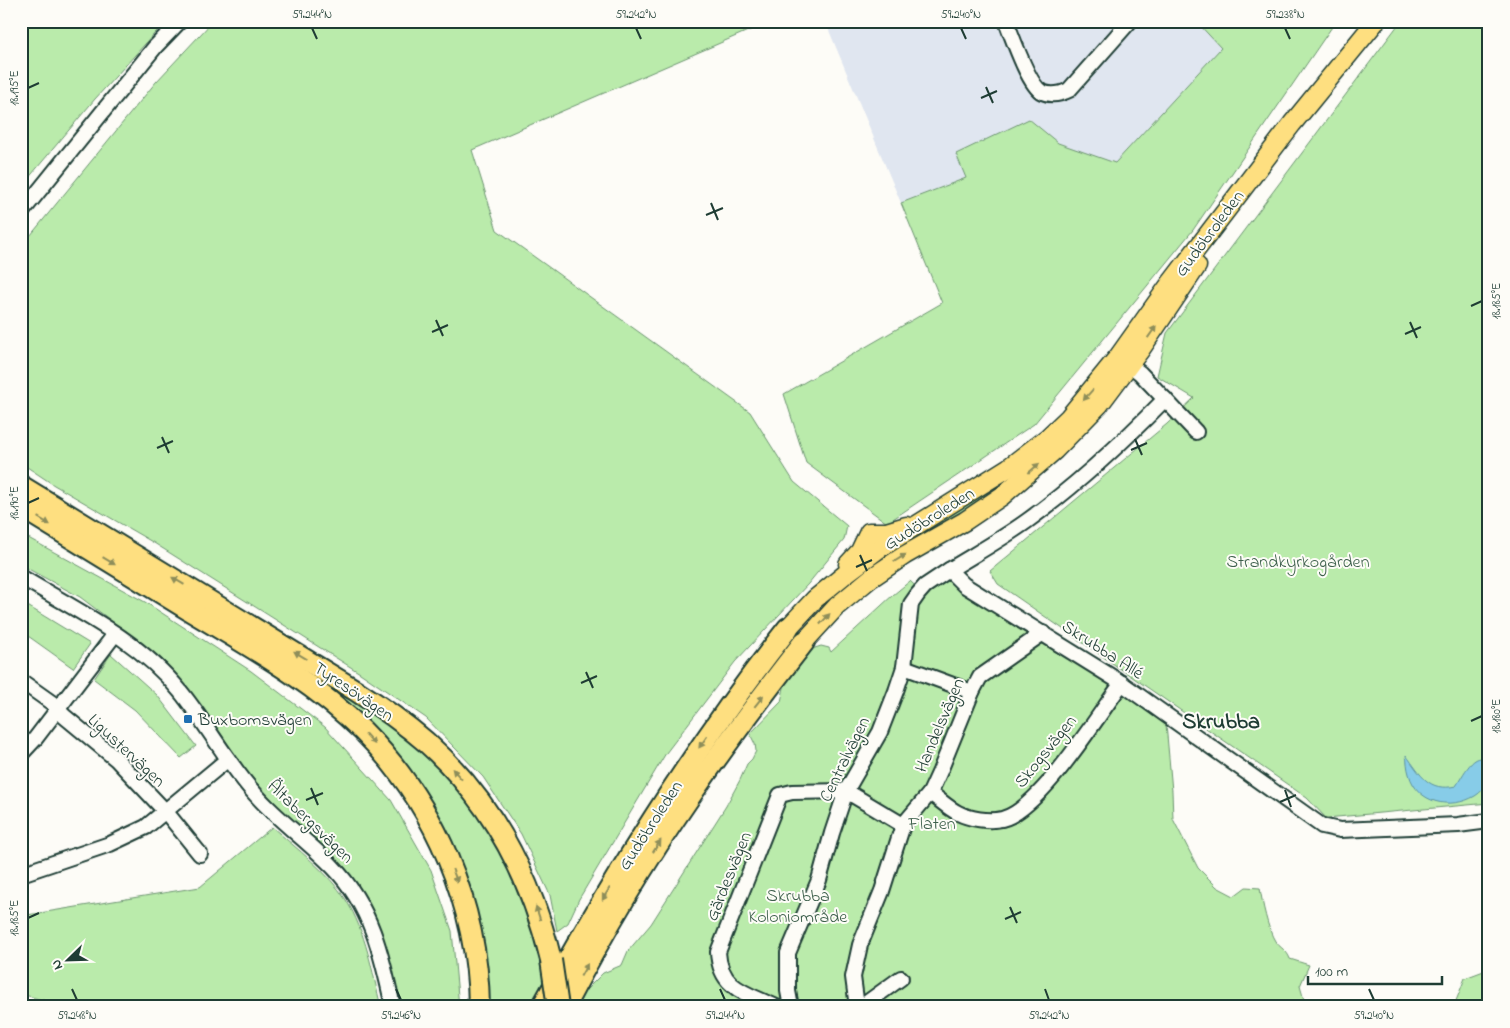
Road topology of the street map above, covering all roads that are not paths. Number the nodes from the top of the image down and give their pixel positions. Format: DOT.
graph roads {
  1 [pos="180,21"];
  2 [pos="1006,21"];
  3 [pos="1130,21"];
  4 [pos="1376,21"];
  5 [pos="21,213"];
  6 [pos="1124,361"];
  7 [pos="1165,399"];
  8 [pos="1196,432"];
  9 [pos="21,486"];
  10 [pos="21,508"];
  11 [pos="930,517"];
  12 [pos="869,532"];
  13 [pos="880,548"];
  14 [pos="949,570"];
  15 [pos="21,577"];
  16 [pos="846,597"];
  17 [pos="815,599"];
  18 [pos="788,628"];
  19 [pos="1043,633"];
  20 [pos="115,634"];
  21 [pos="804,642"];
  22 [pos="904,667"];
  23 [pos="21,681"];
  24 [pos="1122,683"];
  25 [pos="972,692"];
  26 [pos="58,710"];
  27 [pos="21,754"];
  28 [pos="228,759"];
  29 [pos="846,792"];
  30 [pos="930,793"];
  31 [pos="166,812"];
  32 [pos="1489,821"];
  33 [pos="903,825"];
  34 [pos="200,854"];
  35 [pos="21,874"];
  36 [pos="901,978"];
  37 [pos="393,1007"];
  38 [pos="479,1007"];
  39 [pos="542,1007"];
  40 [pos="558,1007"];
  41 [pos="564,1007"];
  42 [pos="776,1007"];
  43 [pos="791,1007"];
  44 [pos="857,1007"];
  45 [pos="862,1007"];
  1 -- 5 [label="street"];
  2 -- 3 [label="street"];
  4 -- 6 [label="main road, Gudöbroleden"];
  6 -- 7 [label="street"];
  6 -- 11 [label="main road, Gudöbroleden, one-way"];
  16 -- 6 [label="main road, Gudöbroleden, one-way"];
  7 -- 8 [label="street"];
  7 -- 14 [label="street"];
  40 -- 9 [label="highway, Tyresövägen, one-way, bridge"];
  10 -- 38 [label="highway, Tyresövägen, one-way"];
  11 -- 12 [label="main road"];
  11 -- 13 [label="main road, Gudöbroleden"];
  12 -- 13 [label="main road"];
  12 -- 17 [label="main road"];
  13 -- 16 [label="main road"];
  13 -- 17 [label="main road, Gudöbroleden"];
  14 -- 19 [label="street, Skrubba Allé"];
  14 -- 22 [label="street, Centralvägen"];
  15 -- 20 [label="street, Ältabergsvägen"];
  21 -- 16 [label="main road, Gudöbroleden, one-way"];
  17 -- 18 [label="main road, Gudöbroleden"];
  18 -- 39 [label="highway, Gudöbroleden, one-way"];
  19 -- 24 [label="street, Skrubba Allé"];
  19 -- 25 [label="street, Handelsvägen"];
  20 -- 26 [label="street"];
  20 -- 28 [label="street, Ältabergsvägen"];
  41 -- 21 [label="highway, Gudöbroleden, one-way"];
  22 -- 25 [label="street"];
  22 -- 29 [label="street, Centralvägen"];
  23 -- 26 [label="street, Ligustervägen"];
  24 -- 30 [label="street, Skogsvägen"];
  24 -- 32 [label="street, Skrubba Allé"];
  25 -- 30 [label="street, Handelsvägen"];
  26 -- 27 [label="street"];
  26 -- 31 [label="street, Ligustervägen"];
  28 -- 31 [label="street"];
  28 -- 37 [label="street, Ältabergsvägen"];
  29 -- 33 [label="street"];
  29 -- 42 [label="street, Gärdesvägen"];
  29 -- 43 [label="street, Centralvägen"];
  30 -- 33 [label="street, Handelsvägen"];
  31 -- 34 [label="street, Ligustervägen"];
  31 -- 35 [label="street"];
  33 -- 44 [label="street, Handelsvägen"];
  36 -- 45 [label="street"];
}
